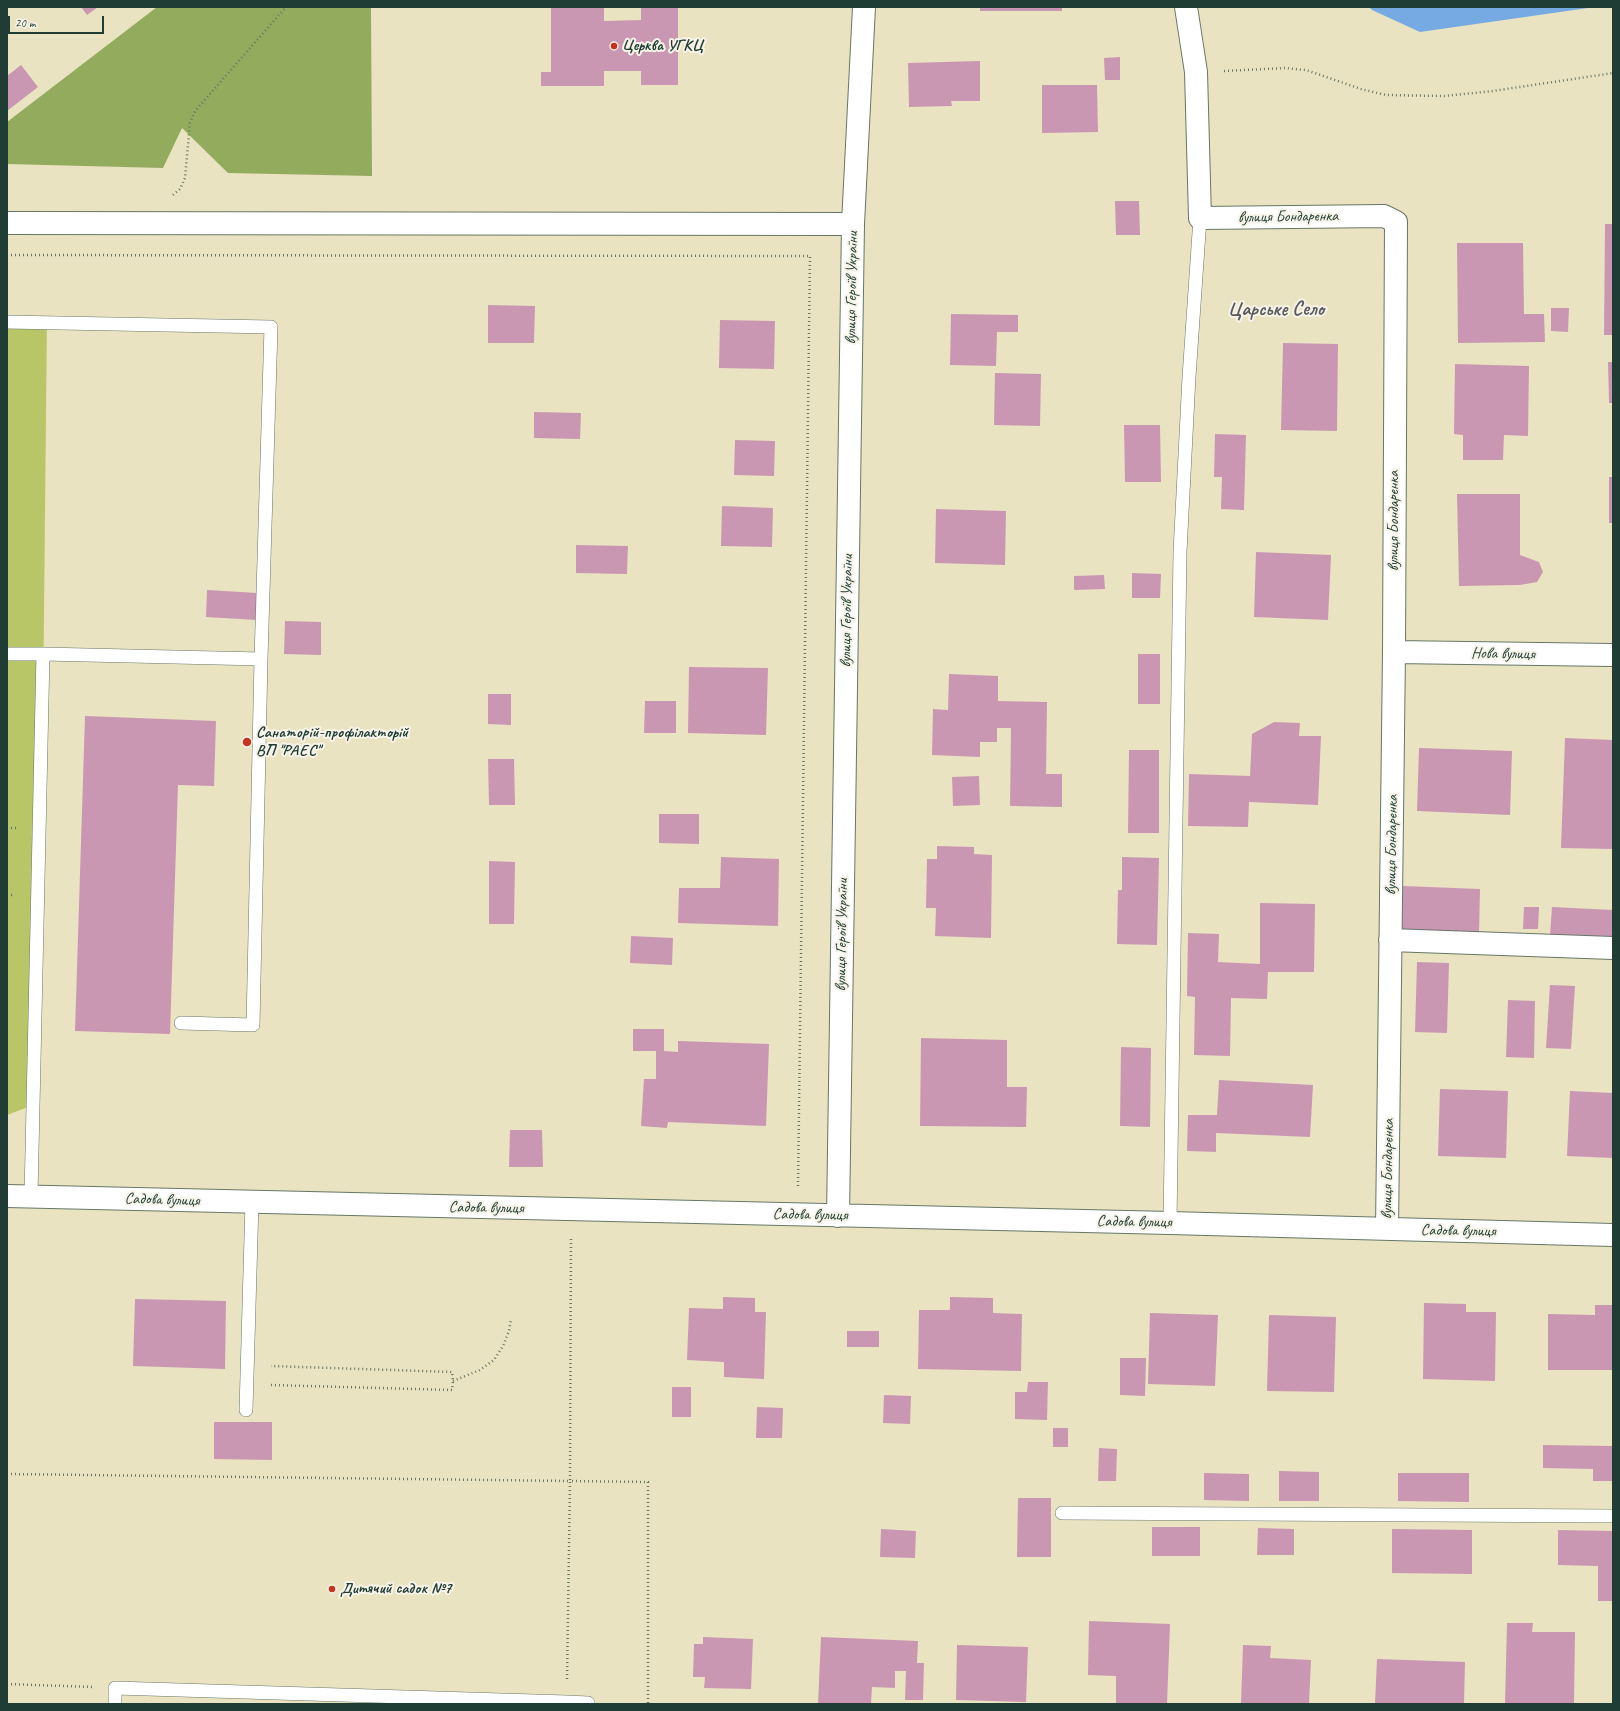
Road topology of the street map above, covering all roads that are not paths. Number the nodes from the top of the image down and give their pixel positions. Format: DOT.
graph roads {
  1 [pos="864,7"];
  2 [pos="1186,7"];
  3 [pos="1200,218"];
  4 [pos="7,223"];
  5 [pos="853,224"];
  6 [pos="7,322"];
  7 [pos="1394,652"];
  8 [pos="7,654"];
  9 [pos="43,654"];
  10 [pos="1613,655"];
  11 [pos="261,659"];
  12 [pos="1390,940"];
  13 [pos="1613,948"];
  14 [pos="181,1023"];
  15 [pos="7,1196"];
  16 [pos="31,1196"];
  17 [pos="252,1202"];
  18 [pos="838,1216"];
  19 [pos="1170,1223"];
  20 [pos="1387,1229"];
  21 [pos="1613,1235"];
  22 [pos="246,1410"];
  23 [pos="1062,1513"];
  24 [pos="1613,1516"];
  25 [pos="115,1704"];
  26 [pos="588,1704"];
  1 -- 5 [label="street, вулиця Героїв України"];
  2 -- 3 [label="street"];
  3 -- 7 [label="street, вулиця Бондаренка"];
  3 -- 19 [label="lane"];
  4 -- 5 [label="street"];
  5 -- 18 [label="street, вулиця Героїв України"];
  6 -- 11 [label="lane"];
  7 -- 10 [label="street, Нова вулиця"];
  7 -- 12 [label="street, вулиця Бондаренка"];
  8 -- 9 [label="lane"];
  9 -- 11 [label="lane"];
  9 -- 16 [label="lane"];
  11 -- 14 [label="lane"];
  12 -- 13 [label="street"];
  12 -- 20 [label="street, вулиця Бондаренка"];
  15 -- 16 [label="street, Садова вулиця"];
  16 -- 17 [label="street, Садова вулиця"];
  17 -- 18 [label="street, Садова вулиця"];
  17 -- 22 [label="lane"];
  18 -- 19 [label="street, Садова вулиця"];
  19 -- 20 [label="street, Садова вулиця"];
  20 -- 21 [label="street, Садова вулиця"];
  23 -- 24 [label="lane"];
  25 -- 26 [label="lane"];
}
